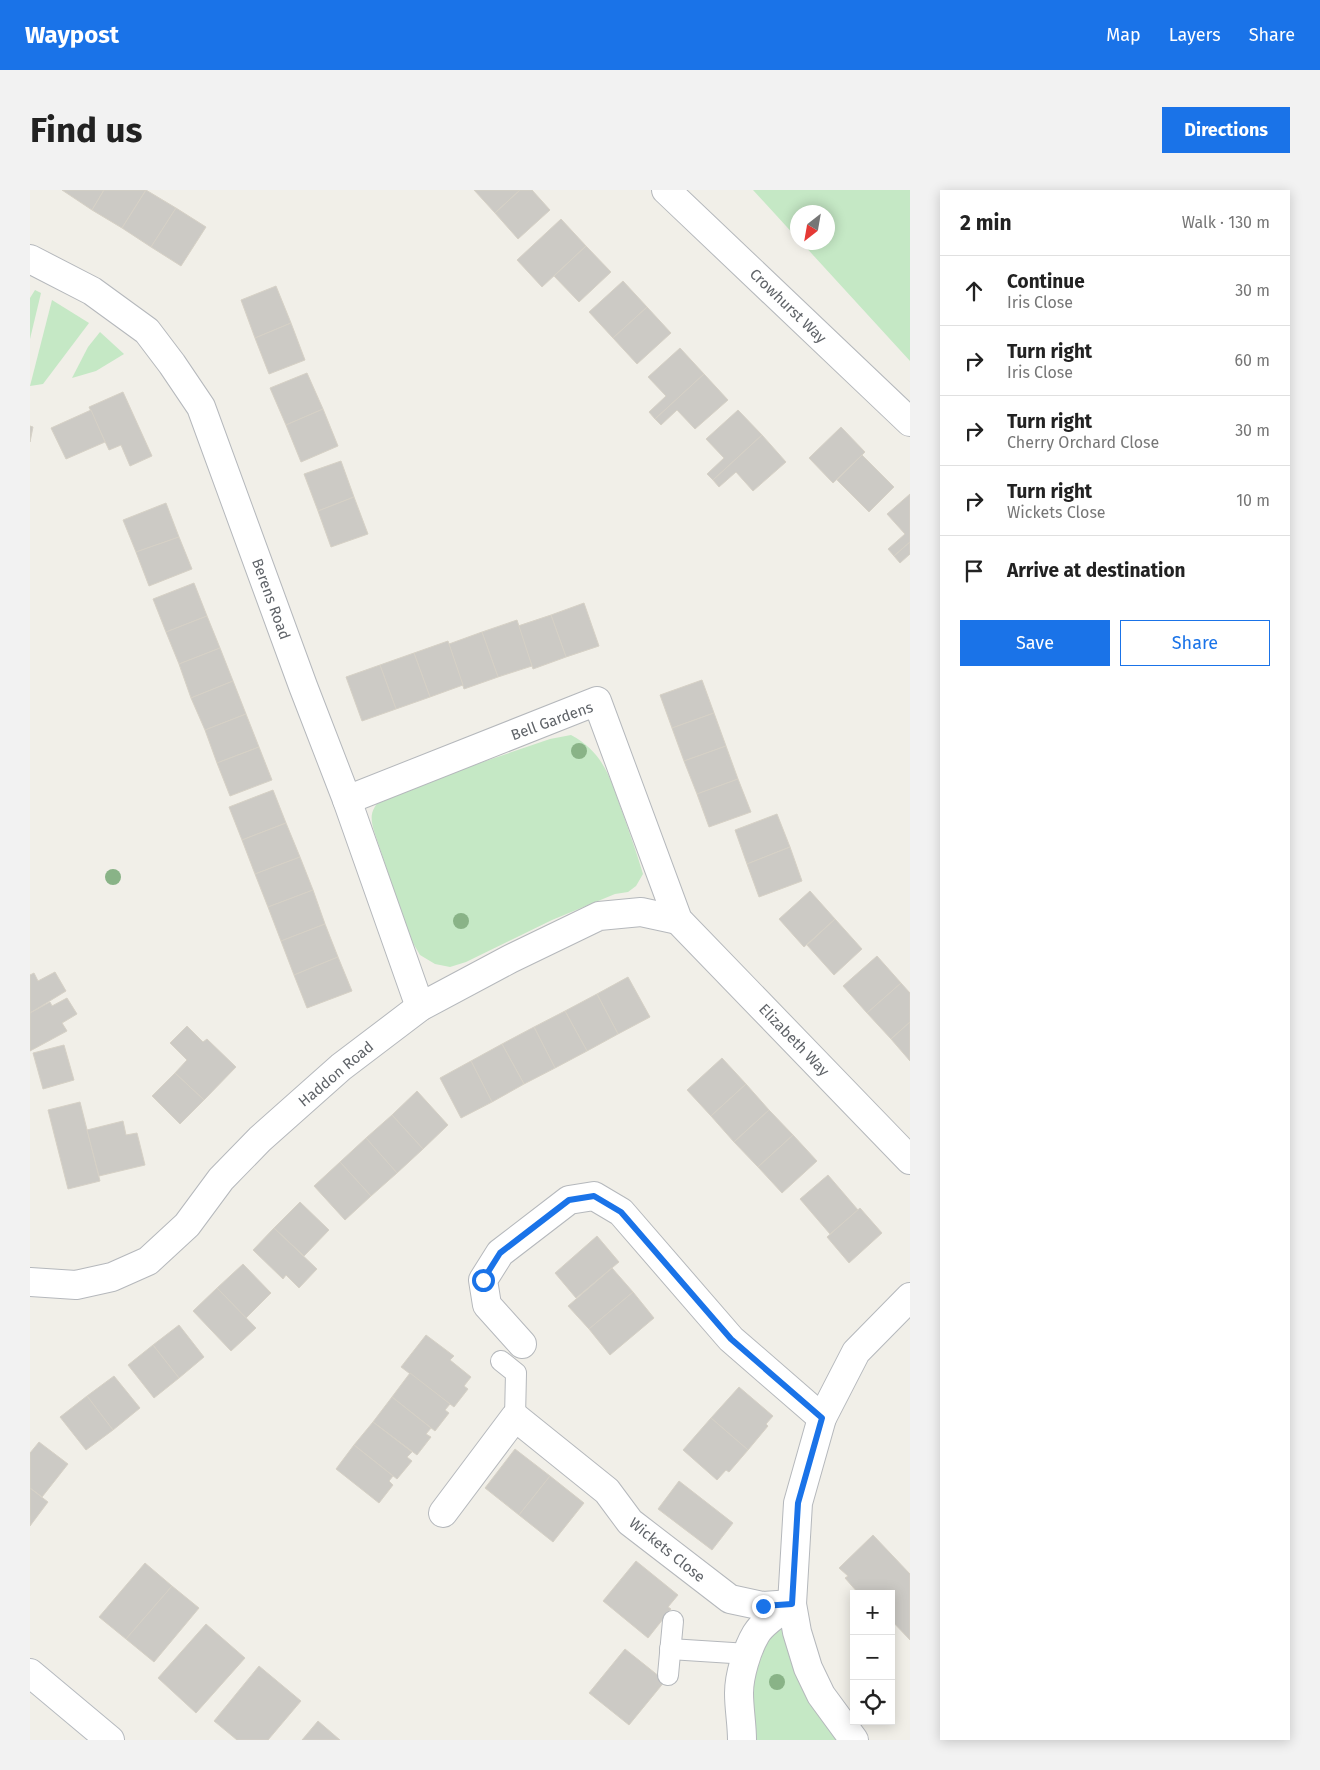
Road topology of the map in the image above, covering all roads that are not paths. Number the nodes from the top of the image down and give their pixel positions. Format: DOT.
graph roads {
  1 [pos="666,190"];
  2 [pos="30,259"];
  3 [pos="910,422"];
  4 [pos="347,800"];
  5 [pos="678,920"];
  6 [pos="420,1008"];
  7 [pos="910,1160"];
  8 [pos="30,1282"];
  9 [pos="910,1297"];
  10 [pos="511,1352"];
  11 [pos="515,1417"];
  12 [pos="822,1418"];
  13 [pos="443,1513"];
  14 [pos="792,1604"];
  15 [pos="673,1621"];
  16 [pos="670,1649"];
  17 [pos="748,1654"];
  18 [pos="30,1673"];
  19 [pos="668,1675"];
  20 [pos="110,1740"];
  21 [pos="742,1740"];
  22 [pos="854,1740"];
  1 -- 3 [label="street, Crowhurst Way"];
  2 -- 4 [label="street, Berens Road"];
  4 -- 5 [label="street, Bell Gardens"];
  4 -- 6 [label="street, Berens Road"];
  5 -- 6 [label="street, Haddon Road"];
  5 -- 7 [label="street, Elizabeth Way"];
  6 -- 8 [label="street, Haddon Road"];
  9 -- 12 [label="street"];
  10 -- 11 [label="lane"];
  10 -- 12 [label="street"];
  11 -- 13 [label="street"];
  11 -- 14 [label="street, Wickets Close"];
  12 -- 14 [label="street"];
  14 -- 17 [label="street"];
  14 -- 22 [label="street"];
  15 -- 16 [label="lane"];
  16 -- 17 [label="lane"];
  16 -- 19 [label="lane"];
  17 -- 21 [label="street"];
  18 -- 20 [label="street"];
}
